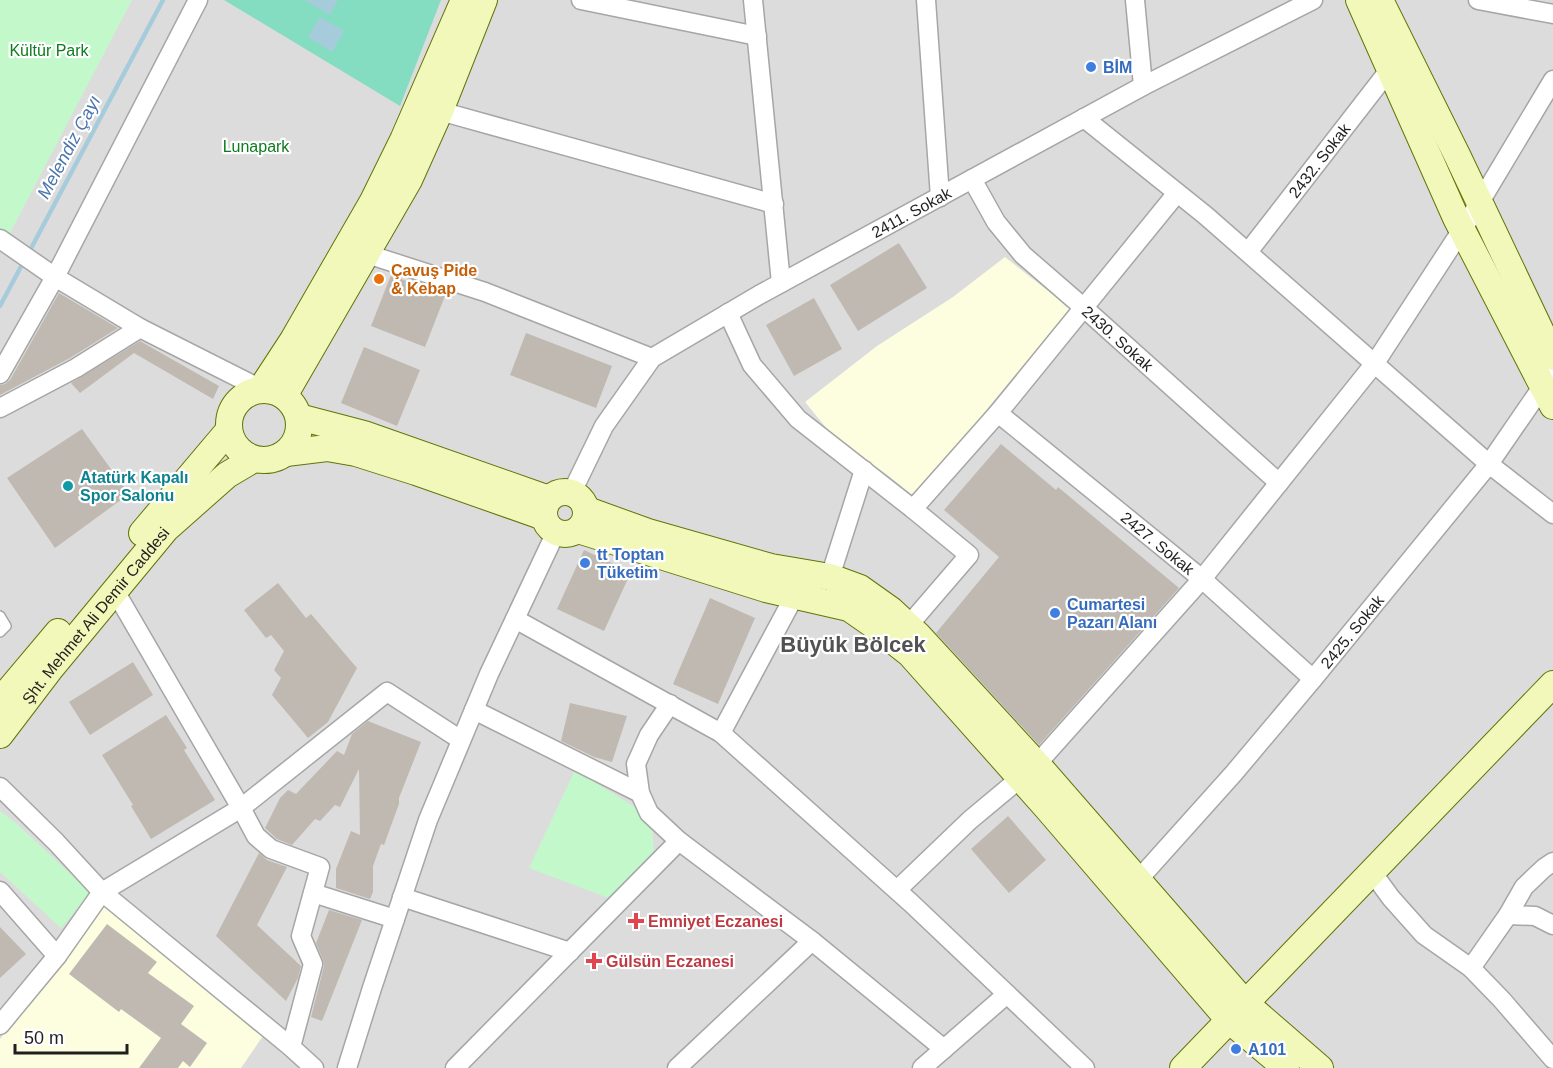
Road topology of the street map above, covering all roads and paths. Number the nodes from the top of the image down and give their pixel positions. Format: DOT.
graph roads {
  1 [pos="198,0"];
  2 [pos="464,0"];
  3 [pos="484,0"];
  4 [pos="581,0"];
  5 [pos="753,0"];
  6 [pos="926,0"];
  7 [pos="1135,0"];
  8 [pos="1313,0"];
  9 [pos="1359,0"];
  10 [pos="1380,0"];
  11 [pos="1487,1"];
  12 [pos="1553,14"];
  13 [pos="757,36"];
  14 [pos="1390,69"];
  15 [pos="1553,80"];
  16 [pos="1143,86"];
  17 [pos="440,111"];
  18 [pos="1084,118"];
  19 [pos="972,179"];
  20 [pos="1177,193"];
  21 [pos="940,197"];
  22 [pos="1480,202"];
  23 [pos="774,204"];
  24 [pos="1462,230"];
  25 [pos="0,239"];
  26 [pos="1248,252"];
  27 [pos="367,254"];
  28 [pos="55,277"];
  29 [pos="781,283"];
  30 [pos="1083,307"];
  31 [pos="728,313"];
  32 [pos="140,328"];
  33 [pos="1553,357"];
  34 [pos="652,358"];
  35 [pos="1375,363"];
  36 [pos="0,374"];
  37 [pos="1549,388"];
  38 [pos="273,392"];
  39 [pos="0,408"];
  40 [pos="998,413"];
  41 [pos="299,417"];
  42 [pos="229,430"];
  43 [pos="286,453"];
  44 [pos="254,459"];
  45 [pos="1489,464"];
  46 [pos="864,471"];
  47 [pos="1279,483"];
  48 [pos="913,509"];
  49 [pos="564,513"];
  50 [pos="1553,514"];
  51 [pos="830,577"];
  52 [pos="1202,579"];
  53 [pos="115,591"];
  54 [pos="795,595"];
  55 [pos="0,616"];
  56 [pos="515,619"];
  57 [pos="908,626"];
  58 [pos="0,632"];
  59 [pos="1313,679"];
  60 [pos="1553,684"];
  61 [pos="0,701"];
  62 [pos="670,704"];
  63 [pos="474,710"];
  64 [pos="721,733"];
  65 [pos="0,735"];
  66 [pos="461,740"];
  67 [pos="1028,771"];
  68 [pos="0,787"];
  69 [pos="640,793"];
  70 [pos="242,808"];
  71 [pos="679,841"];
  72 [pos="1553,862"];
  73 [pos="1372,872"];
  74 [pos="1138,880"];
  75 [pos="897,890"];
  76 [pos="0,891"];
  77 [pos="102,892"];
  78 [pos="313,892"];
  79 [pos="402,897"];
  80 [pos="1508,915"];
  81 [pos="395,919"];
  82 [pos="1553,925"];
  83 [pos="812,941"];
  84 [pos="570,952"];
  85 [pos="57,956"];
  86 [pos="1471,968"];
  87 [pos="1007,994"];
  88 [pos="1237,1011"];
  89 [pos="0,1025"];
  90 [pos="291,1047"];
  91 [pos="944,1049"];
  92 [pos="1553,1059"];
  93 [pos="314,1068"];
  94 [pos="347,1068"];
  95 [pos="455,1068"];
  96 [pos="677,1068"];
  97 [pos="922,1068"];
  98 [pos="1085,1068"];
  99 [pos="1183,1068"];
  100 [pos="1286,1068"];
  101 [pos="1320,1068"];
  1 -- 28 [label="street"];
  2 -- 38 [label="main road"];
  3 -- 17 [label="main road"];
  4 -- 13 [label="street"];
  5 -- 13 [label="street"];
  6 -- 21 [label="street"];
  7 -- 16 [label="street"];
  8 -- 16 [label="street, 2411. Sokak"];
  9 -- 14 [label="main road"];
  10 -- 22 [label="main road"];
  11 -- 12 [label="street"];
  13 -- 23 [label="street"];
  14 -- 24 [label="main road"];
  14 -- 26 [label="street, 2432. Sokak"];
  15 -- 22 [label="street"];
  16 -- 18 [label="street, 2411. Sokak"];
  17 -- 23 [label="street"];
  17 -- 27 [label="main road"];
  18 -- 19 [label="street, 2411. Sokak"];
  18 -- 20 [label="street"];
  19 -- 21 [label="street, 2411. Sokak"];
  19 -- 30 [label="street, 2430. Sokak"];
  20 -- 26 [label="street"];
  20 -- 30 [label="street"];
  21 -- 29 [label="street, 2411. Sokak"];
  22 -- 24 [label="street"];
  22 -- 33 [label="main road"];
  23 -- 29 [label="street"];
  24 -- 35 [label="street"];
  24 -- 37 [label="main road"];
  25 -- 28 [label="street"];
  26 -- 35 [label="street"];
  27 -- 34 [label="street"];
  27 -- 38 [label="main road"];
  28 -- 32 [label="street"];
  28 -- 36 [label="street"];
  29 -- 31 [label="street, 2411. Sokak"];
  30 -- 40 [label="street"];
  30 -- 47 [label="street, 2430. Sokak"];
  31 -- 34 [label="street, 2411. Sokak"];
  31 -- 46 [label="street"];
  32 -- 38 [label="street"];
  32 -- 39 [label="street"];
  34 -- 49 [label="street, 2411. Sokak"];
  35 -- 45 [label="street"];
  35 -- 47 [label="street"];
  37 -- 45 [label="street, 2425. Sokak"];
  38 -- 41 [label="main road"];
  38 -- 42 [label="main road"];
  40 -- 48 [label="street"];
  40 -- 52 [label="street, 2427. Sokak"];
  41 -- 43 [label="main road"];
  41 -- 49 [label="main road"];
  42 -- 44 [label="main road"];
  42 -- 61 [label="main road, Şht. Mehmet Ali Demir Caddesi"];
  43 -- 44 [label="main road"];
  43 -- 49 [label="main road"];
  44 -- 53 [label="main road, Şht. Mehmet Ali Demir Caddesi"];
  45 -- 50 [label="street"];
  45 -- 59 [label="street, 2425. Sokak"];
  46 -- 48 [label="street"];
  46 -- 51 [label="street"];
  47 -- 52 [label="street"];
  48 -- 57 [label="street"];
  49 -- 51 [label="main road"];
  49 -- 54 [label="main road"];
  49 -- 56 [label="street, 2411. Sokak"];
  51 -- 57 [label="main road"];
  52 -- 59 [label="street, 2427. Sokak"];
  52 -- 67 [label="street"];
  53 -- 65 [label="main road, Şht. Mehmet Ali Demir Caddesi"];
  53 -- 70 [label="street"];
  54 -- 64 [label="street"];
  54 -- 67 [label="main road"];
  55 -- 58 [label="lane"];
  56 -- 62 [label="street"];
  56 -- 63 [label="street, 2411. Sokak"];
  57 -- 67 [label="main road"];
  59 -- 74 [label="street, 2425. Sokak"];
  60 -- 73 [label="main road"];
  62 -- 64 [label="street"];
  62 -- 69 [label="street"];
  63 -- 66 [label="street, 2411. Sokak"];
  63 -- 69 [label="street"];
  64 -- 75 [label="street"];
  66 -- 70 [label="street"];
  66 -- 79 [label="street, 2411. Sokak"];
  67 -- 74 [label="main road"];
  67 -- 75 [label="street"];
  67 -- 88 [label="main road"];
  68 -- 77 [label="street"];
  69 -- 71 [label="street"];
  70 -- 77 [label="street"];
  70 -- 78 [label="street"];
  71 -- 83 [label="street"];
  71 -- 84 [label="street"];
  72 -- 80 [label="street"];
  73 -- 86 [label="street"];
  73 -- 88 [label="main road"];
  74 -- 88 [label="main road"];
  75 -- 87 [label="street"];
  76 -- 85 [label="street"];
  77 -- 85 [label="street"];
  77 -- 90 [label="street"];
  78 -- 81 [label="street"];
  78 -- 90 [label="street"];
  79 -- 81 [label="street, 2411. Sokak"];
  79 -- 84 [label="street"];
  80 -- 82 [label="street"];
  80 -- 86 [label="street"];
  81 -- 94 [label="street, 2411. Sokak"];
  83 -- 91 [label="street"];
  83 -- 96 [label="street"];
  84 -- 95 [label="street"];
  85 -- 89 [label="street"];
  86 -- 92 [label="street"];
  87 -- 91 [label="street"];
  87 -- 98 [label="street"];
  88 -- 99 [label="main road"];
  88 -- 100 [label="main road"];
  88 -- 101 [label="main road"];
  90 -- 93 [label="street"];
  91 -- 97 [label="street"];
}
